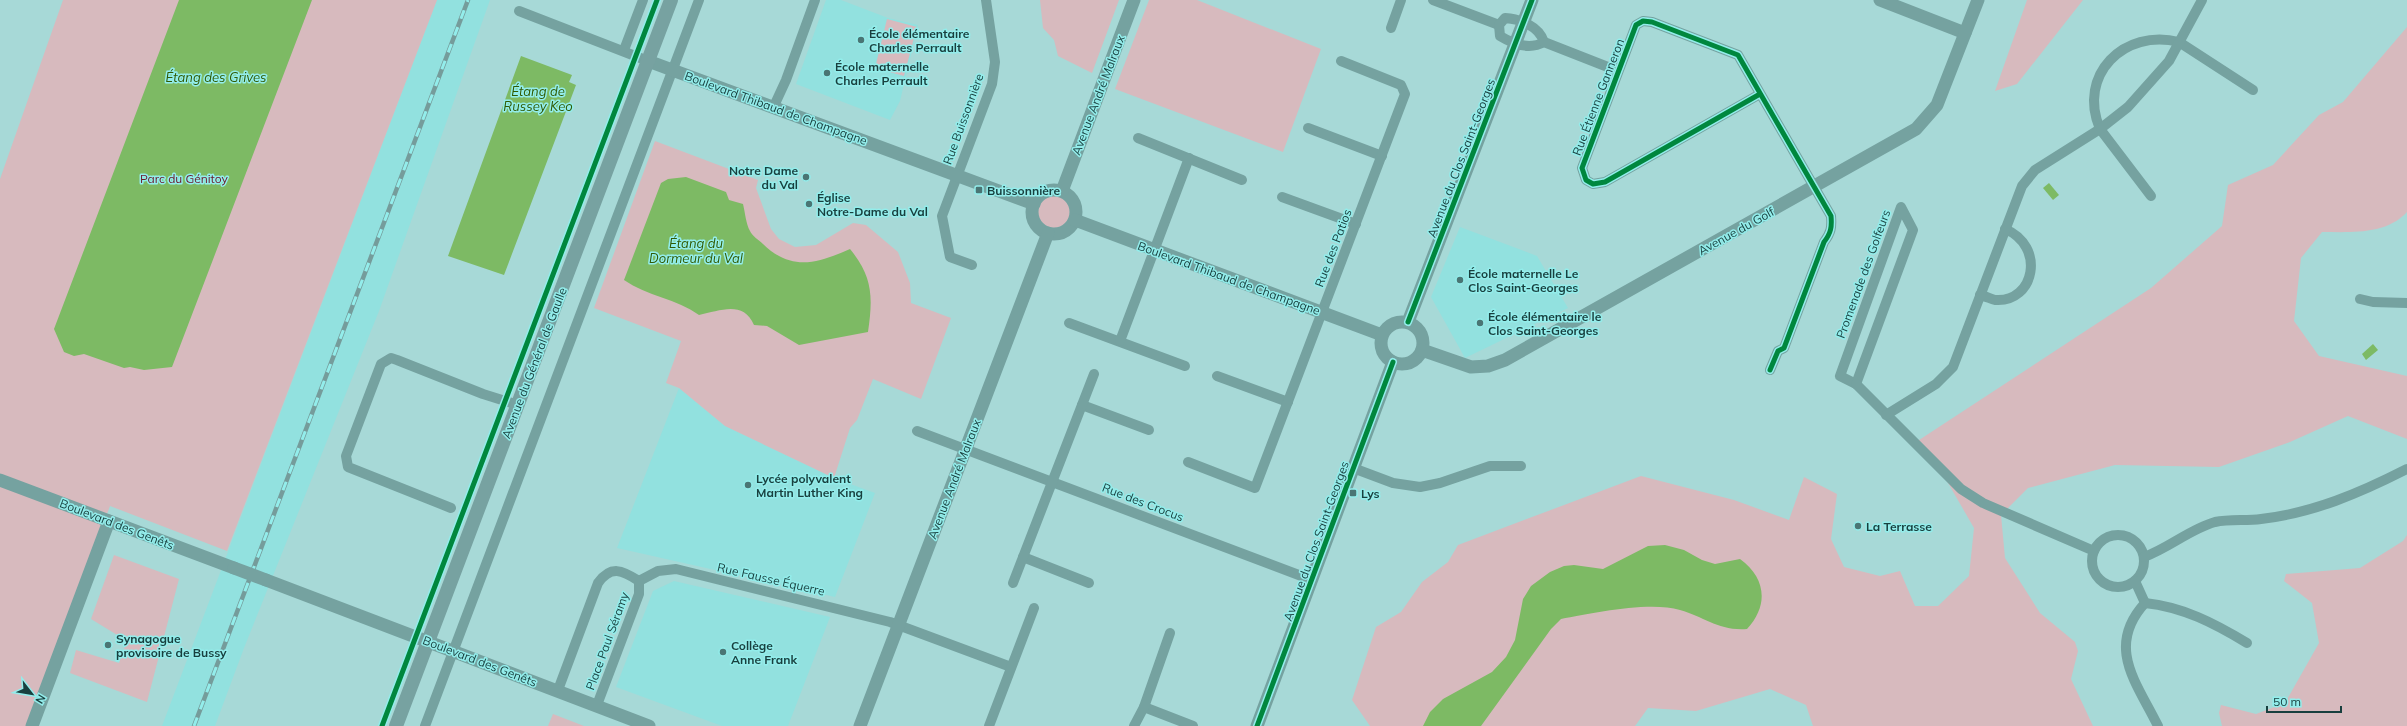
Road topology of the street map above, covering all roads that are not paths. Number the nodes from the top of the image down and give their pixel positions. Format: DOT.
graph roads {
  1 [pos="643,0"];
  2 [pos="671,0"];
  3 [pos="699,0"];
  4 [pos="815,0"];
  5 [pos="986,0"];
  6 [pos="1134,0"];
  7 [pos="1401,0"];
  8 [pos="1433,0"];
  9 [pos="1532,0"];
  10 [pos="1880,0"];
  11 [pos="1978,0"];
  12 [pos="2202,0"];
  13 [pos="518,11"];
  14 [pos="1523,22"];
  15 [pos="1499,25"];
  16 [pos="1391,28"];
  17 [pos="1965,33"];
  18 [pos="1544,42"];
  19 [pos="2179,42"];
  20 [pos="1516,43"];
  21 [pos="624,50"];
  22 [pos="648,61"];
  23 [pos="1340,61"];
  24 [pos="673,70"];
  25 [pos="1618,71"];
  26 [pos="2253,90"];
  27 [pos="1760,94"];
  28 [pos="774,106"];
  29 [pos="1308,128"];
  30 [pos="2100,129"];
  31 [pos="1138,138"];
  32 [pos="1382,156"];
  33 [pos="1189,158"];
  34 [pos="957,176"];
  35 [pos="1242,180"];
  36 [pos="1813,188"];
  37 [pos="1062,191"];
  38 [pos="2151,196"];
  39 [pos="1282,197"];
  40 [pos="1034,204"];
  41 [pos="1075,220"];
  42 [pos="1356,224"];
  43 [pos="2005,229"];
  44 [pos="1048,233"];
  45 [pos="1154,250"];
  46 [pos="972,265"];
  47 [pos="1980,295"];
  48 [pos="2360,299"];
  49 [pos="2407,303"];
  50 [pos="1322,313"];
  51 [pos="1408,322"];
  52 [pos="1070,323"];
  53 [pos="1382,335"];
  54 [pos="1120,341"];
  55 [pos="1422,350"];
  56 [pos="1393,362"];
  57 [pos="1184,366"];
  58 [pos="1770,370"];
  59 [pos="1094,374"];
  60 [pos="1217,376"];
  61 [pos="1856,384"];
  62 [pos="1288,402"];
  63 [pos="1082,404"];
  64 [pos="518,405"];
  65 [pos="1886,415"];
  66 [pos="1149,430"];
  67 [pos="917,431"];
  68 [pos="965,448"];
  69 [pos="1188,462"];
  70 [pos="1521,466"];
  71 [pos="1353,468"];
  72 [pos="2407,469"];
  73 [pos="0,480"];
  74 [pos="1051,481"];
  75 [pos="451,508"];
  76 [pos="110,521"];
  77 [pos="2094,551"];
  78 [pos="1023,557"];
  79 [pos="2144,557"];
  80 [pos="1312,580"];
  81 [pos="639,581"];
  82 [pos="2134,581"];
  83 [pos="1013,583"];
  84 [pos="1089,583"];
  85 [pos="2145,603"];
  86 [pos="1034,608"];
  87 [pos="899,625"];
  88 [pos="1170,633"];
  89 [pos="428,642"];
  90 [pos="2247,643"];
  91 [pos="453,652"];
  92 [pos="1011,667"];
  93 [pos="558,690"];
  94 [pos="597,706"];
  95 [pos="1144,707"];
  96 [pos="32,726"];
  97 [pos="396,726"];
  98 [pos="425,726"];
  99 [pos="649,726"];
  100 [pos="860,726"];
  101 [pos="989,726"];
  102 [pos="1134,726"];
  103 [pos="1193,726"];
  104 [pos="1257,726"];
  105 [pos="2158,726"];
  1 -- 21 [label="street"];
  2 -- 22 [label="main road, Avenue du Général de Gaulle"];
  3 -- 24 [label="street"];
  4 -- 28 [label="street"];
  5 -- 34 [label="street, Rue Buissonnière"];
  6 -- 37 [label="street, Avenue André Malraux"];
  7 -- 16 [label="street"];
  8 -- 15 [label="street"];
  9 -- 14 [label="street, Avenue du Clos Saint-Georges"];
  10 -- 17 [label="street"];
  11 -- 17 [label="street, Avenue du Golf"];
  12 -- 19 [label="street"];
  13 -- 21 [label="street, Boulevard Thibaud de Champagne"];
  14 -- 15 [label="street"];
  14 -- 18 [label="street"];
  14 -- 20 [label="street, Avenue du Clos Saint-Georges"];
  15 -- 20 [label="street"];
  17 -- 36 [label="street, Avenue du Golf"];
  18 -- 20 [label="street"];
  18 -- 25 [label="street"];
  19 -- 26 [label="street"];
  19 -- 30 [label="street"];
  19 -- 30 [label="street"];
  20 -- 51 [label="street, Avenue du Clos Saint-Georges"];
  21 -- 22 [label="street, Boulevard Thibaud de Champagne"];
  22 -- 24 [label="street, Boulevard Thibaud de Champagne"];
  22 -- 64 [label="main road, Avenue du Général de Gaulle"];
  23 -- 32 [label="street, Rue des Patios"];
  24 -- 28 [label="street, Boulevard Thibaud de Champagne"];
  24 -- 91 [label="street"];
  25 -- 27 [label="street, Rue Étienne Ganneron"];
  25 -- 27 [label="street, Rue Étienne Ganneron"];
  27 -- 36 [label="street, Rue Étienne Ganneron"];
  28 -- 34 [label="street, Boulevard Thibaud de Champagne"];
  29 -- 32 [label="street"];
  30 -- 38 [label="street"];
  30 -- 43 [label="street"];
  31 -- 33 [label="street"];
  32 -- 42 [label="street, Rue des Patios"];
  33 -- 35 [label="street"];
  33 -- 45 [label="street"];
  34 -- 40 [label="street, Boulevard Thibaud de Champagne"];
  34 -- 46 [label="street, Rue Buissonnière"];
  36 -- 55 [label="street, Avenue du Golf"];
  36 -- 58 [label="street, Rue Étienne Ganneron"];
  37 -- 40 [label="street"];
  37 -- 41 [label="street"];
  39 -- 42 [label="street"];
  40 -- 44 [label="street"];
  41 -- 44 [label="street"];
  41 -- 45 [label="street, Boulevard Thibaud de Champagne"];
  42 -- 50 [label="street, Rue des Patios"];
  43 -- 47 [label="street"];
  43 -- 47 [label="street"];
  44 -- 68 [label="street, Avenue André Malraux"];
  45 -- 50 [label="street, Boulevard Thibaud de Champagne"];
  45 -- 54 [label="street"];
  47 -- 65 [label="street"];
  48 -- 49 [label="street"];
  50 -- 53 [label="street, Boulevard Thibaud de Champagne"];
  50 -- 62 [label="street, Rue des Patios"];
  51 -- 53 [label="street"];
  51 -- 55 [label="street"];
  52 -- 54 [label="street"];
  53 -- 56 [label="street"];
  54 -- 57 [label="street"];
  55 -- 56 [label="street"];
  56 -- 71 [label="street, Avenue du Clos Saint-Georges"];
  59 -- 63 [label="street"];
  60 -- 62 [label="street"];
  61 -- 61 [label="street, Promenade des Golfeurs"];
  61 -- 65 [label="street, Promenade des Golfeurs"];
  62 -- 69 [label="street, Rue des Patios"];
  63 -- 66 [label="street"];
  63 -- 74 [label="street"];
  64 -- 75 [label="street"];
  64 -- 89 [label="main road, Avenue du Général de Gaulle"];
  65 -- 77 [label="street, Promenade des Golfeurs"];
  67 -- 68 [label="street, Rue des Crocus"];
  68 -- 74 [label="street, Rue des Crocus"];
  68 -- 87 [label="street, Avenue André Malraux"];
  70 -- 71 [label="street"];
  71 -- 80 [label="street, Avenue du Clos Saint-Georges"];
  72 -- 79 [label="street"];
  73 -- 76 [label="street, Boulevard des Genêts"];
  74 -- 78 [label="street"];
  74 -- 80 [label="street, Rue des Crocus"];
  76 -- 89 [label="street, Boulevard des Genêts, bridge"];
  76 -- 96 [label="street"];
  77 -- 79 [label="street"];
  77 -- 82 [label="street"];
  78 -- 83 [label="street"];
  78 -- 84 [label="street"];
  79 -- 82 [label="street"];
  80 -- 104 [label="street, Avenue du Clos Saint-Georges"];
  81 -- 87 [label="street, Rue Fausse Équerre"];
  81 -- 93 [label="street, Place Paul Séramy"];
  81 -- 94 [label="street, Place Paul Séramy"];
  82 -- 85 [label="street"];
  85 -- 90 [label="street"];
  85 -- 105 [label="street"];
  86 -- 92 [label="street"];
  87 -- 92 [label="street, Rue Fausse Équerre"];
  87 -- 100 [label="street, Avenue André Malraux"];
  88 -- 95 [label="street"];
  89 -- 91 [label="street, Boulevard des Genêts"];
  89 -- 97 [label="main road, Avenue du Général de Gaulle"];
  91 -- 93 [label="street, Boulevard des Genêts"];
  91 -- 98 [label="street"];
  92 -- 101 [label="street"];
  93 -- 94 [label="street, Boulevard des Genêts"];
  94 -- 99 [label="street, Boulevard des Genêts"];
  95 -- 102 [label="street"];
  95 -- 103 [label="street"];
}
